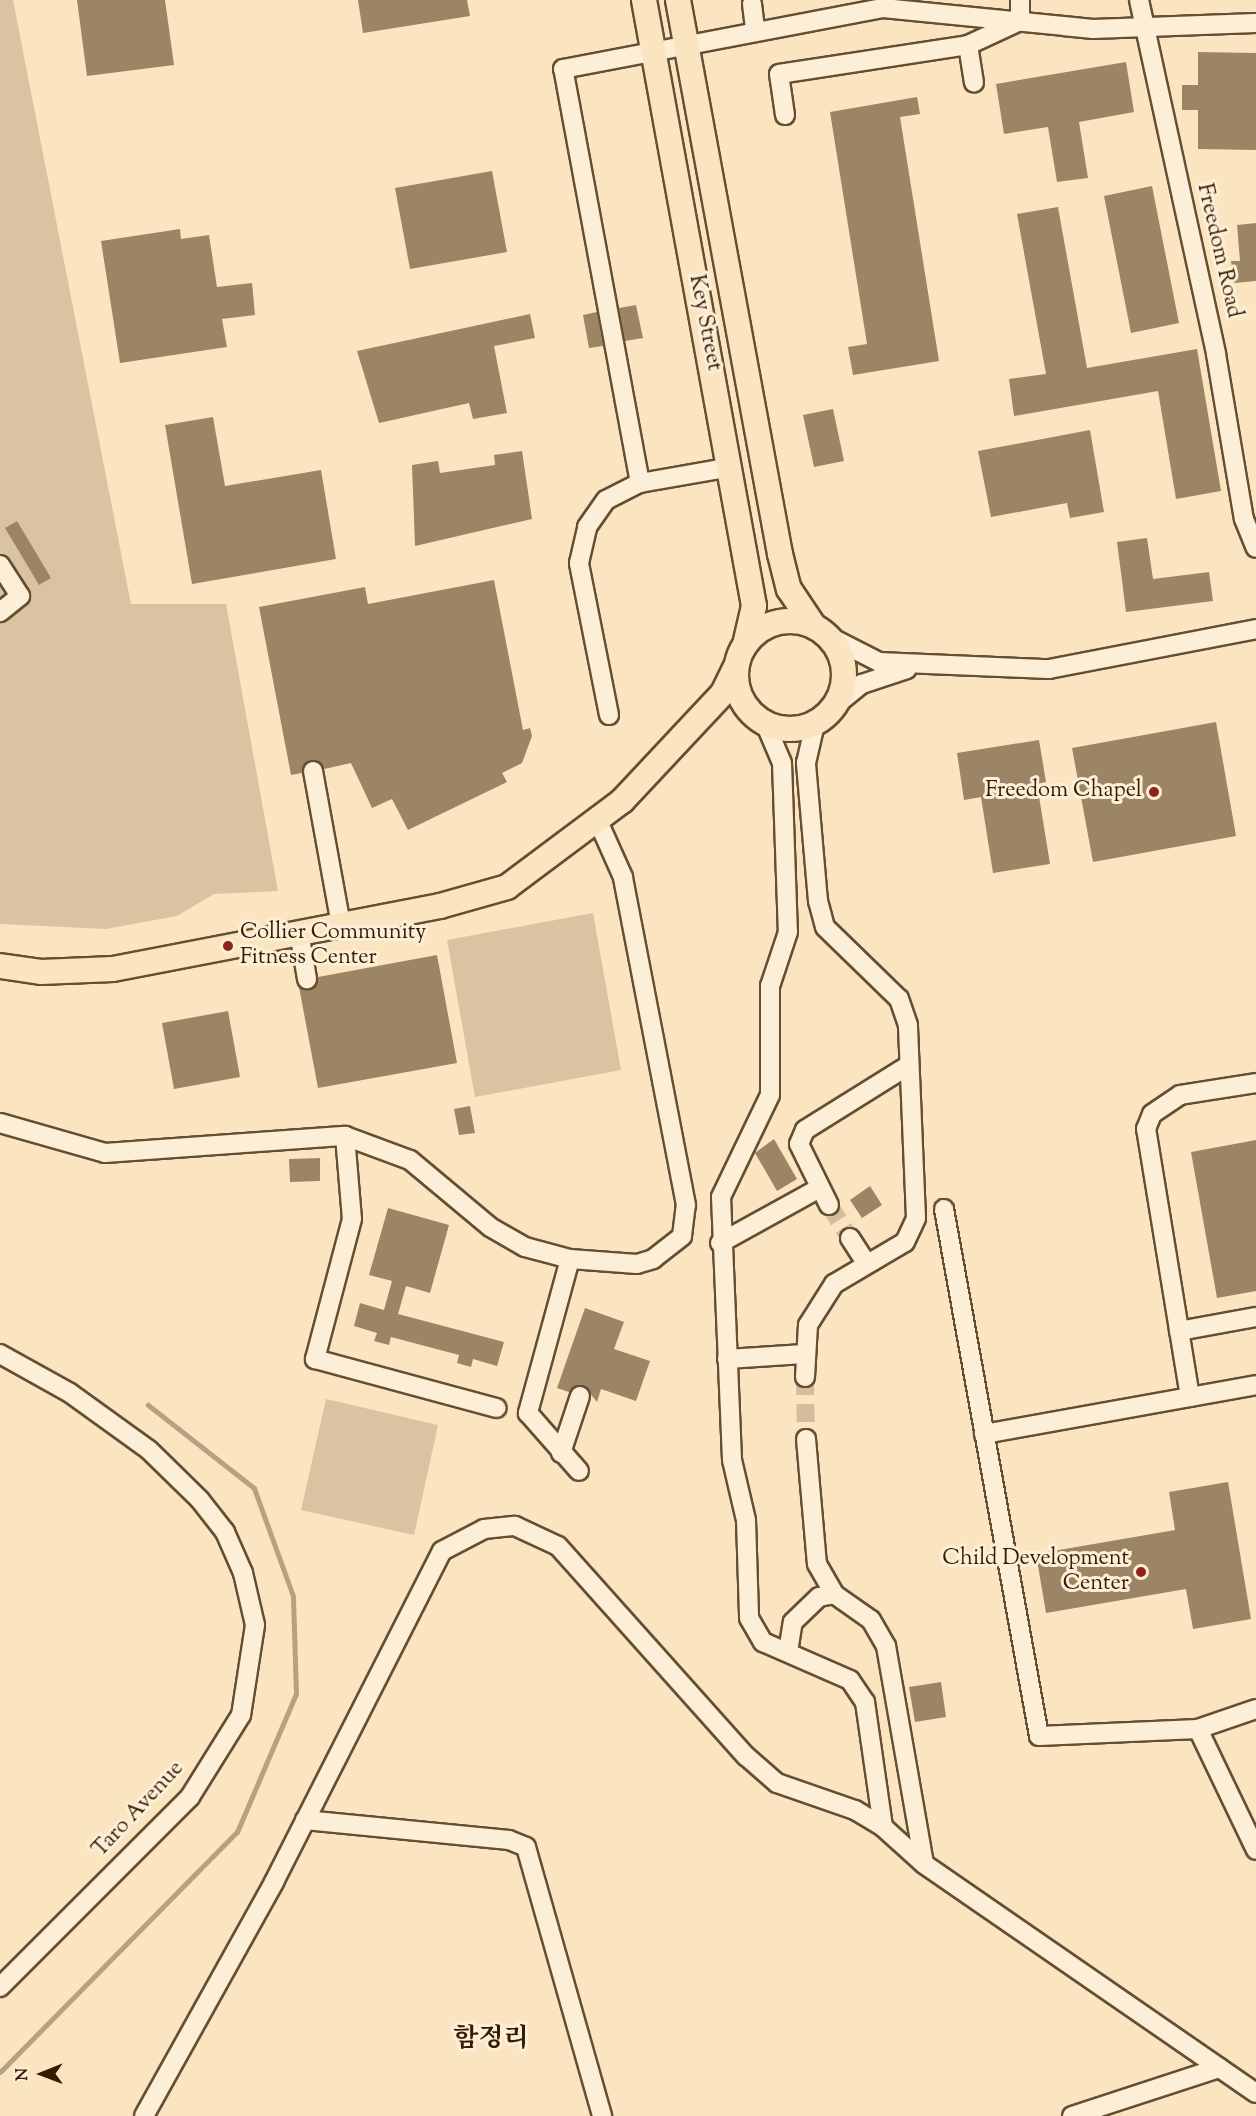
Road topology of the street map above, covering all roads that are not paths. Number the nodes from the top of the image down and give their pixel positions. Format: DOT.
graph roads {
  1 [pos="644,0"];
  2 [pos="678,0"];
  3 [pos="1020,0"];
  4 [pos="1139,0"];
  5 [pos="752,4"];
  6 [pos="1020,21"];
  7 [pos="1256,23"];
  8 [pos="755,28"];
  9 [pos="1143,28"];
  10 [pos="686,42"];
  11 [pos="968,45"];
  12 [pos="653,50"];
  13 [pos="974,83"];
  14 [pos="786,115"];
  15 [pos="731,467"];
  16 [pos="640,483"];
  17 [pos="1256,548"];
  18 [pos="0,566"];
  19 [pos="0,612"];
  20 [pos="1256,629"];
  21 [pos="822,631"];
  22 [pos="741,654"];
  23 [pos="926,665"];
  24 [pos="837,704"];
  25 [pos="609,715"];
  26 [pos="757,717"];
  27 [pos="695,720"];
  28 [pos="815,724"];
  29 [pos="313,771"];
  30 [pos="598,821"];
  31 [pos="341,925"];
  32 [pos="299,932"];
  33 [pos="0,966"];
  34 [pos="307,979"];
  35 [pos="909,1065"];
  36 [pos="1256,1083"];
  37 [pos="0,1123"];
  38 [pos="345,1136"];
  39 [pos="818,1189"];
  40 [pos="829,1205"];
  41 [pos="944,1209"];
  42 [pos="850,1238"];
  43 [pos="720,1243"];
  44 [pos="570,1259"];
  45 [pos="867,1264"];
  46 [pos="1256,1317"];
  47 [pos="1179,1331"];
  48 [pos="0,1354"];
  49 [pos="804,1354"];
  50 [pos="727,1359"];
  51 [pos="805,1377"];
  52 [pos="1256,1385"];
  53 [pos="580,1396"];
  54 [pos="1191,1397"];
  55 [pos="496,1408"];
  56 [pos="984,1434"];
  57 [pos="806,1439"];
  58 [pos="561,1453"];
  59 [pos="579,1472"];
  60 [pos="834,1594"];
  61 [pos="788,1652"];
  62 [pos="1256,1709"];
  63 [pos="1198,1729"];
  64 [pos="305,1820"];
  65 [pos="883,1827"];
  66 [pos="1256,1850"];
  67 [pos="924,1864"];
  68 [pos="0,1987"];
  69 [pos="1219,2068"];
  70 [pos="1256,2093"];
  71 [pos="144,2116"];
  72 [pos="602,2116"];
  73 [pos="1072,2116"];
  1 -- 12 [label="main road, Key Street"];
  2 -- 10 [label="main road, Key Street"];
  3 -- 6 [label="street"];
  4 -- 9 [label="street, Freedom Road"];
  5 -- 8 [label="street"];
  6 -- 8 [label="street"];
  6 -- 9 [label="street"];
  6 -- 11 [label="street"];
  7 -- 9 [label="street"];
  8 -- 10 [label="street"];
  9 -- 17 [label="street, Freedom Road"];
  10 -- 12 [label="street"];
  10 -- 21 [label="main road, Key Street"];
  11 -- 13 [label="street"];
  11 -- 14 [label="street"];
  12 -- 15 [label="main road, Key Street"];
  12 -- 16 [label="street"];
  15 -- 16 [label="street"];
  15 -- 22 [label="main road, Key Street"];
  16 -- 25 [label="street"];
  18 -- 19 [label="street"];
  20 -- 23 [label="street"];
  21 -- 22 [label="main road"];
  21 -- 23 [label="street"];
  21 -- 24 [label="main road"];
  22 -- 26 [label="main road"];
  22 -- 27 [label="main road"];
  23 -- 24 [label="street"];
  24 -- 28 [label="main road"];
  26 -- 27 [label="main road"];
  26 -- 28 [label="main road"];
  26 -- 43 [label="street"];
  27 -- 30 [label="main road"];
  28 -- 35 [label="street"];
  29 -- 31 [label="street"];
  30 -- 31 [label="main road"];
  30 -- 44 [label="street"];
  31 -- 32 [label="main road"];
  32 -- 33 [label="main road"];
  32 -- 34 [label="street"];
  35 -- 39 [label="street"];
  35 -- 45 [label="street"];
  36 -- 47 [label="street"];
  37 -- 38 [label="street"];
  38 -- 44 [label="street"];
  38 -- 55 [label="street"];
  39 -- 40 [label="street"];
  39 -- 43 [label="street"];
  41 -- 56 [label="street"];
  42 -- 45 [label="street"];
  43 -- 50 [label="street"];
  44 -- 58 [label="street"];
  45 -- 49 [label="street"];
  46 -- 47 [label="street"];
  47 -- 54 [label="street"];
  48 -- 68 [label="street, Taro Avenue"];
  49 -- 50 [label="street"];
  49 -- 51 [label="street"];
  50 -- 61 [label="street"];
  52 -- 54 [label="street"];
  53 -- 58 [label="street"];
  54 -- 56 [label="street"];
  56 -- 63 [label="street"];
  57 -- 60 [label="street"];
  58 -- 59 [label="street"];
  60 -- 61 [label="street"];
  60 -- 67 [label="street"];
  61 -- 65 [label="street"];
  62 -- 63 [label="street"];
  63 -- 66 [label="street"];
  64 -- 65 [label="street"];
  64 -- 71 [label="street"];
  64 -- 72 [label="street"];
  65 -- 67 [label="street"];
  67 -- 69 [label="street"];
  69 -- 70 [label="street"];
  69 -- 73 [label="street"];
}
